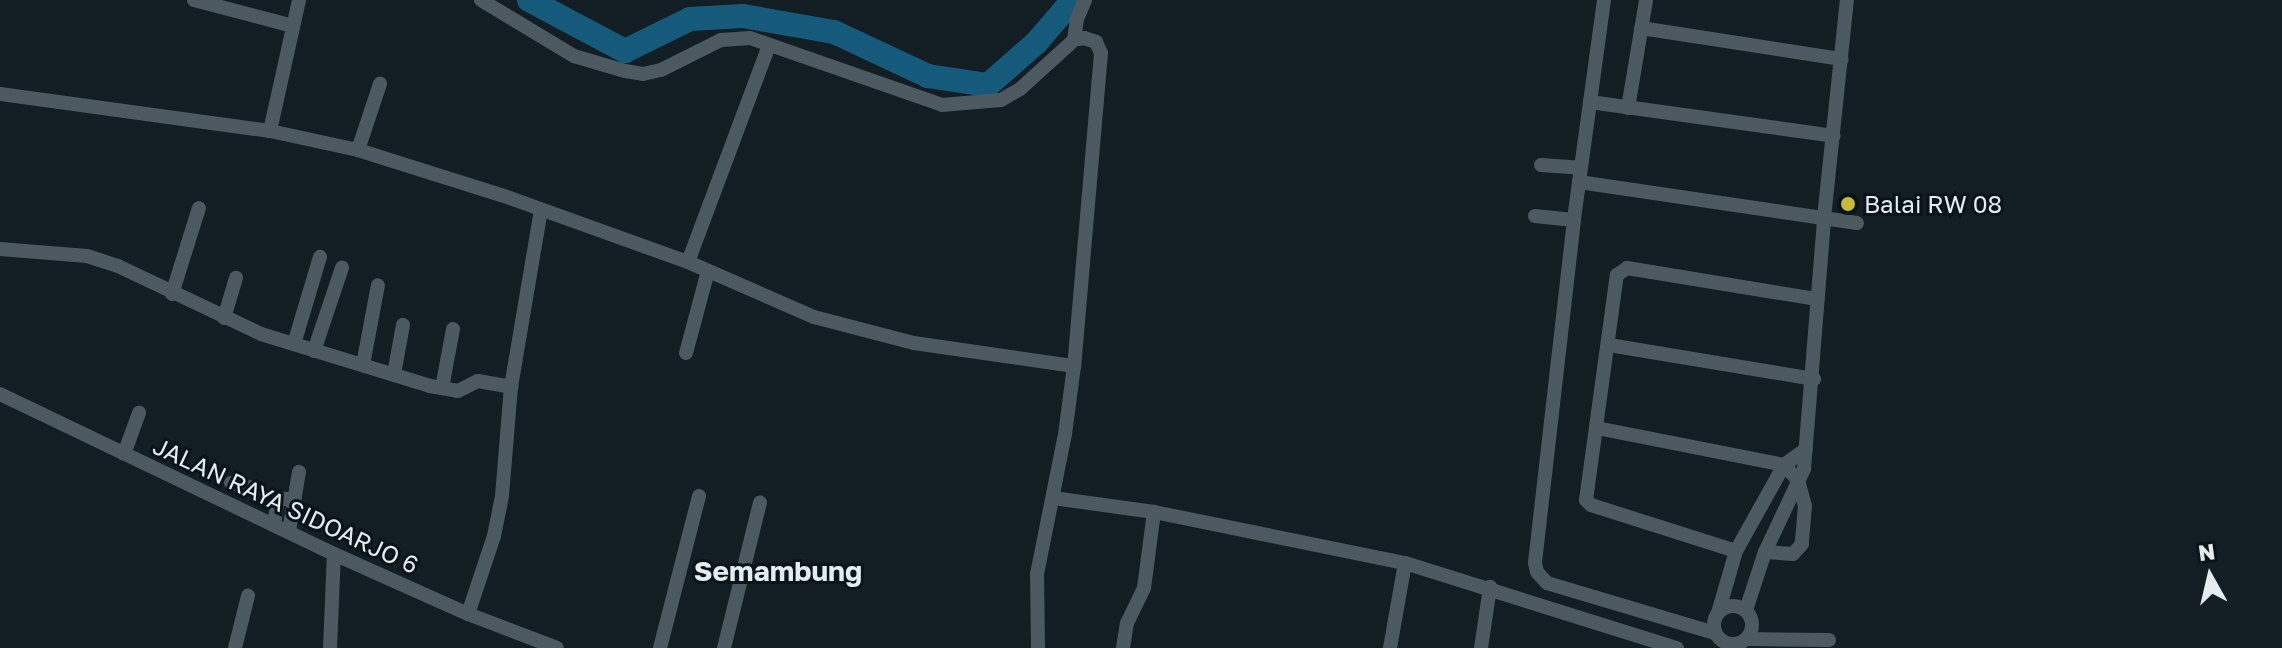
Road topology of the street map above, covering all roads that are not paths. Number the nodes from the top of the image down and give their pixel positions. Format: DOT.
graph roads {
  1 [pos="194,0"];
  2 [pos="299,0"];
  3 [pos="481,0"];
  4 [pos="1085,0"];
  5 [pos="1604,0"];
  6 [pos="1646,0"];
  7 [pos="1847,0"];
  8 [pos="293,26"];
  9 [pos="1641,28"];
  10 [pos="1087,40"];
  11 [pos="769,45"];
  12 [pos="1842,59"];
  13 [pos="380,84"];
  14 [pos="0,94"];
  15 [pos="1590,102"];
  16 [pos="1628,108"];
  17 [pos="270,131"];
  18 [pos="1834,136"];
  19 [pos="358,150"];
  20 [pos="1541,165"];
  21 [pos="1580,175"];
  22 [pos="199,208"];
  23 [pos="541,210"];
  24 [pos="1535,216"];
  25 [pos="1824,218"];
  26 [pos="1574,220"];
  27 [pos="1857,223"];
  28 [pos="0,249"];
  29 [pos="320,257"];
  30 [pos="688,262"];
  31 [pos="342,268"];
  32 [pos="708,271"];
  33 [pos="236,278"];
  34 [pos="378,285"];
  35 [pos="172,294"];
  36 [pos="1817,299"];
  37 [pos="224,318"];
  38 [pos="403,325"];
  39 [pos="453,329"];
  40 [pos="294,344"];
  41 [pos="1609,345"];
  42 [pos="314,351"];
  43 [pos="686,353"];
  44 [pos="363,365"];
  45 [pos="1065,365"];
  46 [pos="394,374"];
  47 [pos="1814,379"];
  48 [pos="511,387"];
  49 [pos="442,388"];
  50 [pos="0,394"];
  51 [pos="139,413"];
  52 [pos="1597,428"];
  53 [pos="1806,449"];
  54 [pos="124,454"];
  55 [pos="1784,465"];
  56 [pos="299,472"];
  57 [pos="1798,480"];
  58 [pos="245,486"];
  59 [pos="699,496"];
  60 [pos="1053,498"];
  61 [pos="295,500"];
  62 [pos="760,502"];
  63 [pos="225,504"];
  64 [pos="1154,512"];
  65 [pos="274,525"];
  66 [pos="289,531"];
  67 [pos="1736,551"];
  68 [pos="1765,552"];
  69 [pos="334,554"];
  70 [pos="1405,563"];
  71 [pos="1490,587"];
  72 [pos="248,596"];
  73 [pos="1746,610"];
  74 [pos="1718,613"];
  75 [pos="468,614"];
  76 [pos="1715,633"];
  77 [pos="1747,639"];
  78 [pos="1829,640"];
  79 [pos="1732,646"];
  80 [pos="552,647"];
  81 [pos="235,648"];
  82 [pos="330,648"];
  83 [pos="660,648"];
  84 [pos="724,648"];
  85 [pos="1038,648"];
  86 [pos="1123,648"];
  87 [pos="1390,648"];
  88 [pos="1481,648"];
  89 [pos="1677,648"];
  1 -- 8 [label="street"];
  2 -- 8 [label="street"];
  3 -- 11 [label="street"];
  4 -- 10 [label="street"];
  5 -- 15 [label="street"];
  6 -- 9 [label="street"];
  7 -- 12 [label="street"];
  8 -- 17 [label="street"];
  9 -- 12 [label="street"];
  9 -- 16 [label="street"];
  10 -- 11 [label="street"];
  10 -- 45 [label="street"];
  11 -- 30 [label="street"];
  12 -- 18 [label="street"];
  13 -- 19 [label="street"];
  14 -- 17 [label="street"];
  15 -- 16 [label="street"];
  15 -- 21 [label="street"];
  16 -- 18 [label="street"];
  17 -- 19 [label="street"];
  18 -- 25 [label="street"];
  19 -- 23 [label="street"];
  20 -- 21 [label="street"];
  21 -- 25 [label="street"];
  21 -- 26 [label="street"];
  22 -- 35 [label="street"];
  23 -- 30 [label="street"];
  23 -- 48 [label="street"];
  24 -- 26 [label="street"];
  25 -- 27 [label="street"];
  25 -- 36 [label="street"];
  26 -- 76 [label="street"];
  28 -- 35 [label="street"];
  29 -- 40 [label="street"];
  30 -- 32 [label="street"];
  31 -- 42 [label="street"];
  32 -- 43 [label="street"];
  32 -- 45 [label="street"];
  33 -- 37 [label="street"];
  34 -- 44 [label="street"];
  35 -- 37 [label="street"];
  36 -- 41 [label="street"];
  36 -- 47 [label="street"];
  37 -- 40 [label="street"];
  38 -- 46 [label="street"];
  39 -- 49 [label="street"];
  40 -- 42 [label="street"];
  41 -- 47 [label="street"];
  41 -- 52 [label="street"];
  42 -- 44 [label="street"];
  44 -- 46 [label="street"];
  45 -- 60 [label="street"];
  46 -- 49 [label="street"];
  47 -- 53 [label="street"];
  48 -- 49 [label="street"];
  48 -- 75 [label="street"];
  50 -- 54 [label="street, JALAN RAYA SIDOARJO 6"];
  51 -- 54 [label="street"];
  52 -- 55 [label="street"];
  52 -- 67 [label="street"];
  53 -- 55 [label="street"];
  53 -- 57 [label="street"];
  54 -- 63 [label="street, JALAN RAYA SIDOARJO 6"];
  55 -- 57 [label="street"];
  55 -- 67 [label="street"];
  56 -- 61 [label="street"];
  57 -- 68 [label="street"];
  57 -- 68 [label="street"];
  58 -- 63 [label="street"];
  59 -- 83 [label="street"];
  60 -- 64 [label="street"];
  60 -- 85 [label="street"];
  61 -- 65 [label="street"];
  61 -- 66 [label="street"];
  62 -- 84 [label="street"];
  63 -- 65 [label="street, JALAN RAYA SIDOARJO 6"];
  64 -- 70 [label="street"];
  64 -- 86 [label="street"];
  65 -- 66 [label="street, JALAN RAYA SIDOARJO 6"];
  66 -- 69 [label="street, JALAN RAYA SIDOARJO 6"];
  67 -- 74 [label="street"];
  68 -- 73 [label="street"];
  69 -- 75 [label="street, JALAN RAYA SIDOARJO 6"];
  69 -- 82 [label="street"];
  70 -- 71 [label="street"];
  70 -- 87 [label="street"];
  71 -- 88 [label="street"];
  71 -- 89 [label="street"];
  72 -- 81 [label="street"];
  73 -- 74 [label="street"];
  73 -- 77 [label="street"];
  74 -- 76 [label="street"];
  75 -- 80 [label="street, JALAN RAYA SIDOARJO 6"];
  76 -- 79 [label="street"];
  77 -- 78 [label="street"];
  77 -- 79 [label="street"];
}
